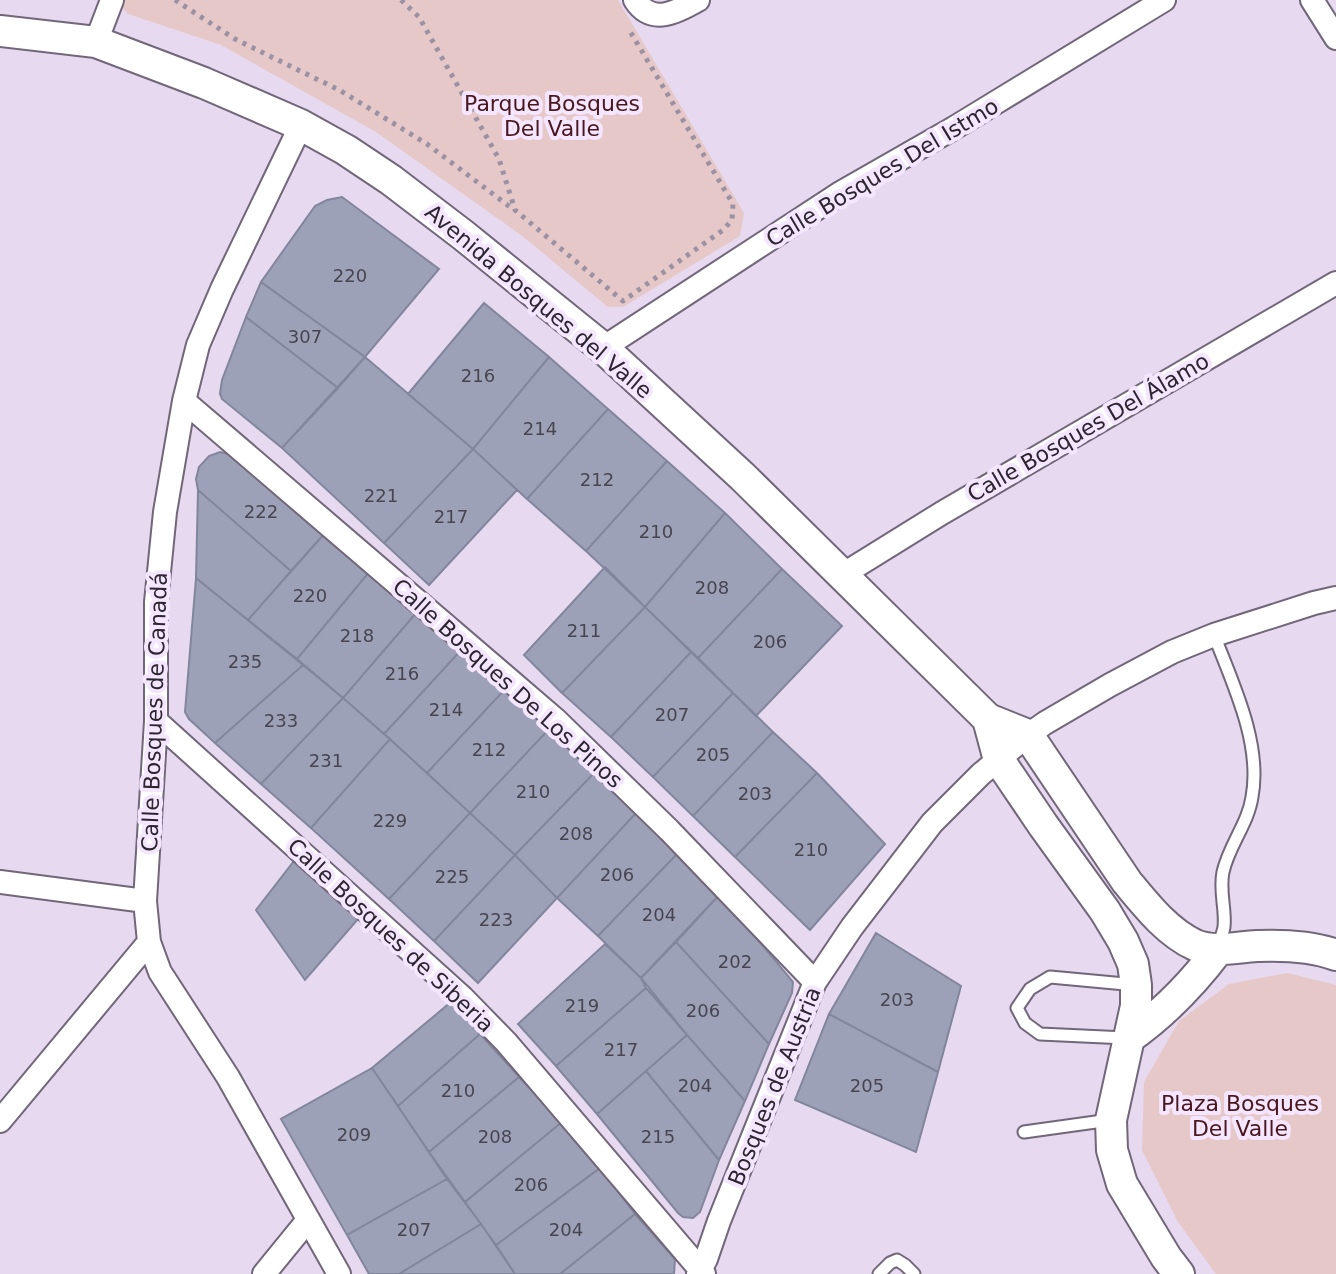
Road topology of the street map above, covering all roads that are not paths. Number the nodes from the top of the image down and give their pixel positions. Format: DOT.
graph roads {
  1 [pos="112,0"];
  2 [pos="635,0"];
  3 [pos="698,0"];
  4 [pos="1164,0"];
  5 [pos="1312,0"];
  6 [pos="0,31"];
  7 [pos="1336,38"];
  8 [pos="96,42"];
  9 [pos="301,125"];
  10 [pos="1336,283"];
  11 [pos="603,348"];
  12 [pos="184,401"];
  13 [pos="842,575"];
  14 [pos="1336,598"];
  15 [pos="1214,635"];
  16 [pos="988,719"];
  17 [pos="156,721"];
  18 [pos="1028,735"];
  19 [pos="999,760"];
  20 [pos="0,882"];
  21 [pos="145,901"];
  22 [pos="149,942"];
  23 [pos="1218,950"];
  24 [pos="1336,955"];
  25 [pos="815,982"];
  26 [pos="1136,985"];
  27 [pos="1129,1038"];
  28 [pos="1111,1120"];
  29 [pos="0,1121"];
  30 [pos="1024,1132"];
  31 [pos="308,1220"];
  32 [pos="701,1273"];
  33 [pos="264,1274"];
  34 [pos="339,1274"];
  35 [pos="879,1274"];
  36 [pos="914,1274"];
  37 [pos="1179,1274"];
  1 -- 8 [label="street"];
  2 -- 3 [label="street"];
  4 -- 11 [label="street, Calle Bosques Del Istmo"];
  5 -- 7 [label="street"];
  6 -- 8 [label="street, Avenida Bosques del Valle"];
  8 -- 9 [label="street, Avenida Bosques del Valle"];
  9 -- 11 [label="street, Avenida Bosques del Valle"];
  9 -- 12 [label="street, Calle Bosques de Canadá"];
  10 -- 13 [label="street, Calle Bosques Del Álamo"];
  11 -- 13 [label="street, Avenida Bosques del Valle"];
  12 -- 17 [label="street, Calle Bosques de Canadá"];
  12 -- 25 [label="street, Calle Bosques De Los Pinos"];
  13 -- 16 [label="street, Avenida Bosques del Valle"];
  14 -- 15 [label="street, Bosques de Austria"];
  15 -- 18 [label="street, Bosques de Austria"];
  15 -- 23 [label="lane"];
  16 -- 18 [label="street, Avenida Bosques del Valle"];
  16 -- 19 [label="street"];
  17 -- 21 [label="street, Calle Bosques de Canadá"];
  17 -- 32 [label="street, Calle Bosques de Siberia"];
  18 -- 19 [label="street, Bosques de Austria"];
  18 -- 23 [label="street"];
  19 -- 25 [label="street, Bosques de Austria"];
  19 -- 26 [label="street"];
  20 -- 21 [label="street"];
  21 -- 22 [label="street, Calle Bosques de Canadá"];
  22 -- 29 [label="street"];
  22 -- 31 [label="street, Calle Bosques de Canadá"];
  23 -- 24 [label="street"];
  23 -- 27 [label="street"];
  25 -- 32 [label="street, Bosques de Austria"];
  26 -- 27 [label="street"];
  26 -- 27 [label="lane"];
  27 -- 28 [label="street"];
  28 -- 30 [label="lane"];
  28 -- 37 [label="street"];
  31 -- 33 [label="street"];
  31 -- 34 [label="street, Calle Bosques de Canadá"];
  35 -- 36 [label="lane"];
}
